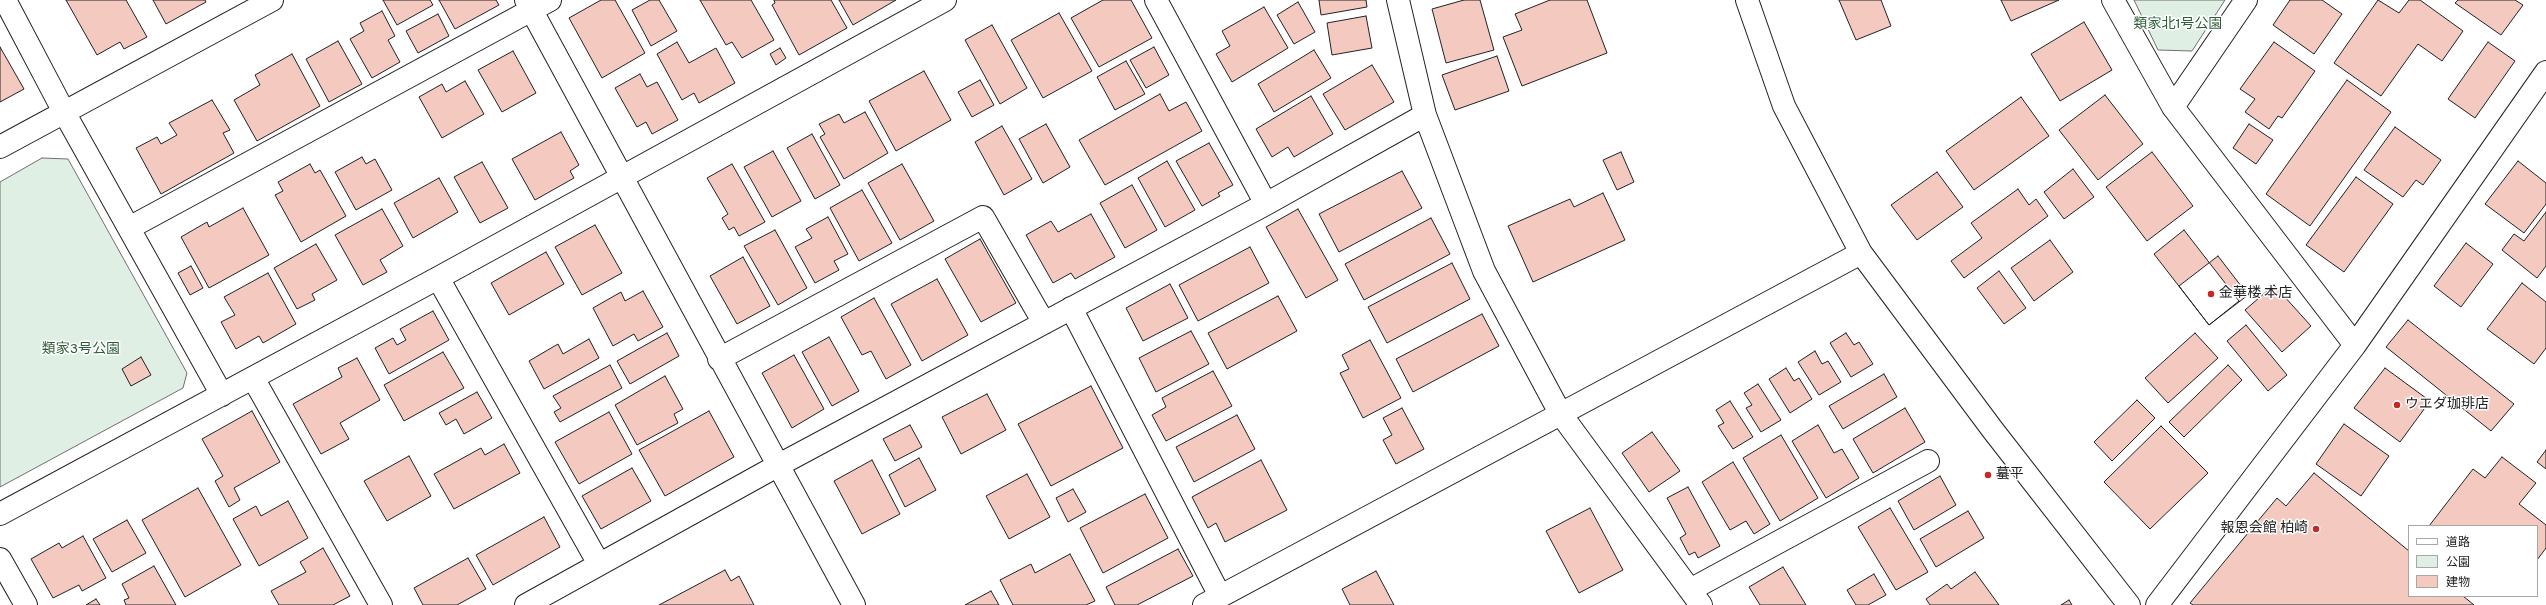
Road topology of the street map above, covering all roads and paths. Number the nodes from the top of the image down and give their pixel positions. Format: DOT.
graph roads {
  1 [pos="4,0"];
  2 [pos="272,0"];
  3 [pos="550,0"];
  4 [pos="945,0"];
  5 [pos="1156,0"];
  6 [pos="1398,0"];
  7 [pos="1747,0"];
  8 [pos="2113,0"];
  9 [pos="2246,0"];
  10 [pos="528,5"];
  11 [pos="2546,72"];
  12 [pos="2173,107"];
  13 [pos="64,112"];
  14 [pos="1425,115"];
  15 [pos="0,147"];
  16 [pos="621,177"];
  17 [pos="1266,204"];
  18 [pos="129,228"];
  19 [pos="1861,252"];
  20 [pos="438,278"];
  21 [pos="1071,308"];
  22 [pos="1044,323"];
  23 [pos="2356,345"];
  24 [pos="719,359"];
  25 [pos="253,378"];
  26 [pos="222,395"];
  27 [pos="1560,413"];
  28 [pos="1928,461"];
  29 [pos="777,466"];
  30 [pos="0,514"];
  31 [pos="0,559"];
  32 [pos="599,564"];
  33 [pos="1695,597"];
  34 [pos="1212,601"];
  35 [pos="26,605"];
  36 [pos="381,605"];
  37 [pos="526,605"];
  38 [pos="854,605"];
  39 [pos="2129,605"];
  40 [pos="2157,605"];
  1 -- 13 [label="street"];
  2 -- 13 [label="street"];
  3 -- 10 [label="street"];
  4 -- 16 [label="street"];
  5 -- 17 [label="street"];
  6 -- 14 [label="street"];
  7 -- 19 [label="street"];
  8 -- 12 [label="street"];
  9 -- 12 [label="street"];
  10 -- 16 [label="street"];
  10 -- 18 [label="street"];
  11 -- 23 [label="street"];
  12 -- 23 [label="street"];
  13 -- 15 [label="street"];
  13 -- 18 [label="street"];
  14 -- 17 [label="street"];
  14 -- 27 [label="street"];
  16 -- 20 [label="street"];
  16 -- 24 [label="street"];
  17 -- 21 [label="street"];
  18 -- 26 [label="street"];
  19 -- 27 [label="street"];
  19 -- 39 [label="street"];
  20 -- 25 [label="street"];
  20 -- 32 [label="street"];
  21 -- 22 [label="street"];
  21 -- 34 [label="street"];
  22 -- 24 [label="street"];
  22 -- 29 [label="street"];
  23 -- 40 [label="street"];
  24 -- 29 [label="street"];
  25 -- 26 [label="street"];
  25 -- 36 [label="street"];
  26 -- 30 [label="street"];
  27 -- 33 [label="street"];
  27 -- 34 [label="street"];
  28 -- 33 [label="street"];
  29 -- 32 [label="street"];
  29 -- 38 [label="street"];
  31 -- 35 [label="street"];
  32 -- 37 [label="street"];
}
